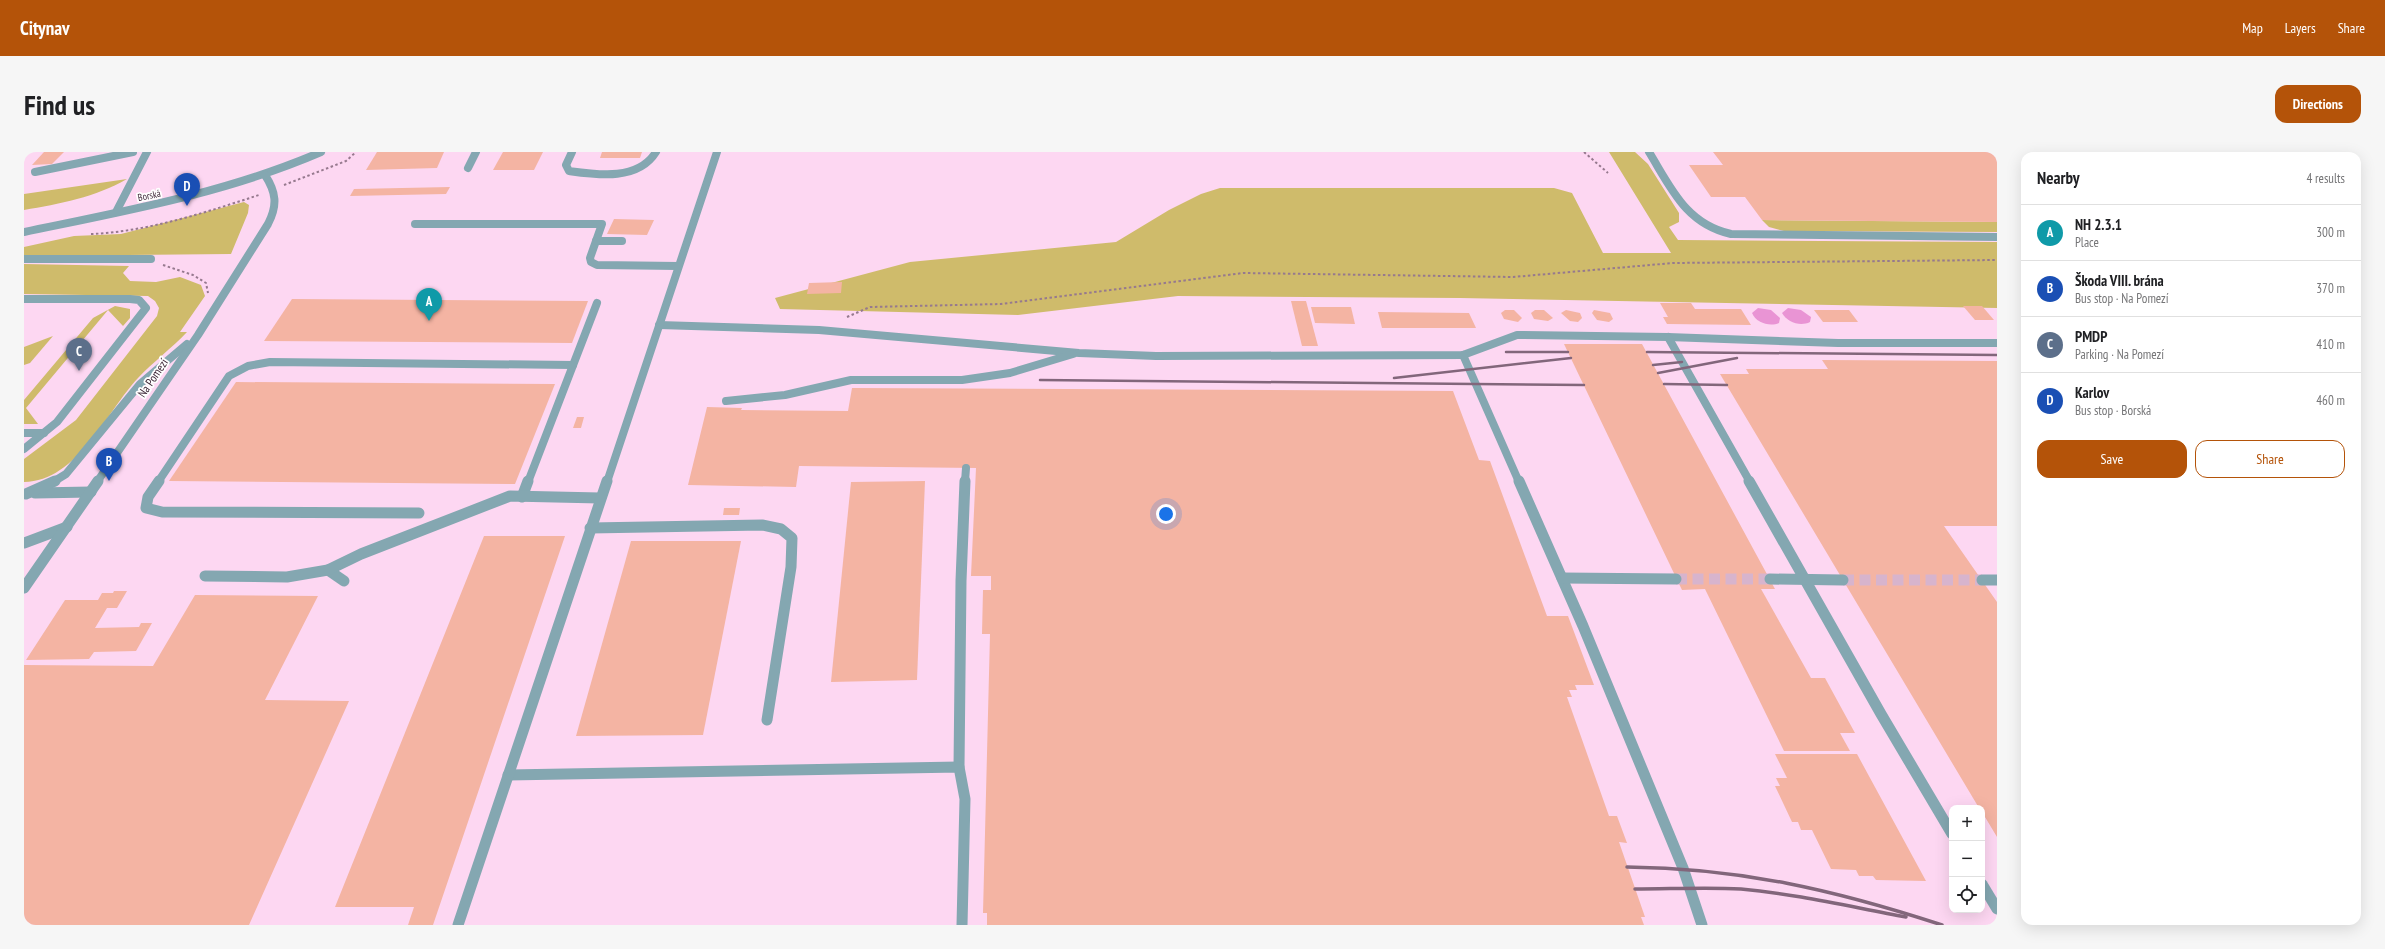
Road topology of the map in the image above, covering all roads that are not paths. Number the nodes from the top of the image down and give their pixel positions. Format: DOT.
graph roads {
  1 [pos="133,152"];
  2 [pos="147,152"];
  3 [pos="321,152"];
  4 [pos="476,152"];
  5 [pos="572,152"];
  6 [pos="656,152"];
  7 [pos="716,152"];
  8 [pos="1648,152"];
  9 [pos="468,168"];
  10 [pos="35,172"];
  11 [pos="265,176"];
  12 [pos="116,212"];
  13 [pos="415,224"];
  14 [pos="24,232"];
  15 [pos="1997,237"];
  16 [pos="622,241"];
  17 [pos="596,242"];
  18 [pos="24,259"];
  19 [pos="150,259"];
  20 [pos="678,266"];
  21 [pos="24,299"];
  22 [pos="597,303"];
  23 [pos="659,326"];
  24 [pos="198,335"];
  25 [pos="1668,337"];
  26 [pos="1997,344"];
  27 [pos="1079,353"];
  28 [pos="1463,355"];
  29 [pos="573,365"];
  30 [pos="726,401"];
  31 [pos="24,433"];
  32 [pos="44,433"];
  33 [pos="24,449"];
  34 [pos="966,468"];
  35 [pos="91,492"];
  36 [pos="25,494"];
  37 [pos="522,497"];
  38 [pos="600,498"];
  39 [pos="419,512"];
  40 [pos="67,527"];
  41 [pos="590,528"];
  42 [pos="24,543"];
  43 [pos="328,570"];
  44 [pos="205,576"];
  45 [pos="1562,578"];
  46 [pos="1676,579"];
  47 [pos="1770,579"];
  48 [pos="1805,579"];
  49 [pos="1843,580"];
  50 [pos="1982,580"];
  51 [pos="1997,580"];
  52 [pos="344,581"];
  53 [pos="24,588"];
  54 [pos="767,720"];
  55 [pos="959,767"];
  56 [pos="508,775"];
  57 [pos="1949,829"];
  58 [pos="1985,889"];
  59 [pos="1997,909"];
  60 [pos="458,925"];
  61 [pos="962,925"];
  62 [pos="1702,925"];
  1 -- 10 [label="street"];
  2 -- 12 [label="street"];
  3 -- 11 [label="street, Borská"];
  4 -- 9 [label="street"];
  5 -- 6 [label="street"];
  7 -- 20 [label="street"];
  8 -- 15 [label="street"];
  11 -- 12 [label="street, Borská"];
  11 -- 24 [label="street, Na Pomezí"];
  12 -- 14 [label="street, Borská"];
  13 -- 17 [label="street"];
  16 -- 17 [label="street"];
  17 -- 20 [label="street"];
  18 -- 19 [label="street"];
  20 -- 23 [label="street"];
  21 -- 32 [label="street"];
  22 -- 29 [label="street"];
  23 -- 27 [label="street"];
  23 -- 38 [label="street"];
  24 -- 35 [label="street, Na Pomezí"];
  24 -- 36 [label="street"];
  25 -- 26 [label="street"];
  25 -- 28 [label="street"];
  25 -- 48 [label="street"];
  27 -- 28 [label="street"];
  27 -- 30 [label="street"];
  28 -- 45 [label="street"];
  29 -- 37 [label="street"];
  29 -- 39 [label="street"];
  31 -- 32 [label="street"];
  32 -- 33 [label="street"];
  34 -- 55 [label="street"];
  35 -- 36 [label="street"];
  35 -- 40 [label="street, Na Pomezí"];
  37 -- 38 [label="street"];
  37 -- 43 [label="street"];
  38 -- 41 [label="street"];
  40 -- 42 [label="street"];
  40 -- 53 [label="street, Na Pomezí"];
  41 -- 54 [label="street"];
  41 -- 56 [label="street"];
  43 -- 44 [label="street"];
  43 -- 52 [label="street"];
  45 -- 46 [label="street"];
  45 -- 62 [label="street"];
  47 -- 48 [label="street"];
  48 -- 49 [label="street"];
  48 -- 57 [label="street"];
  50 -- 51 [label="street"];
  55 -- 56 [label="street"];
  55 -- 61 [label="street"];
  56 -- 60 [label="street"];
  58 -- 59 [label="street"];
}
